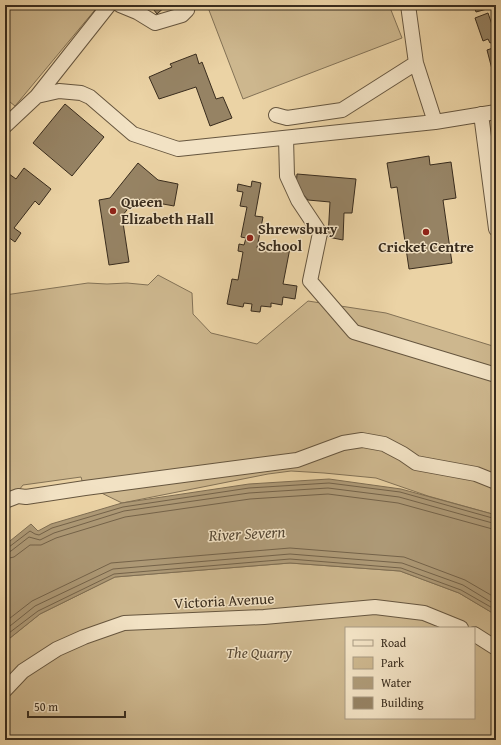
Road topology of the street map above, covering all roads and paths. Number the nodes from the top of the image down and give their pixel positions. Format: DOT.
graph roads {
  1 [pos="109,5"];
  2 [pos="120,5"];
  3 [pos="184,5"];
  4 [pos="408,5"];
  5 [pos="416,63"];
  6 [pos="37,96"];
  7 [pos="496,112"];
  8 [pos="481,114"];
  9 [pos="276,115"];
  10 [pos="435,122"];
  11 [pos="5,126"];
  12 [pos="286,138"];
  13 [pos="491,151"];
  14 [pos="496,229"];
  15 [pos="496,375"];
  16 [pos="496,482"];
  17 [pos="5,501"];
  18 [pos="459,627"];
  19 [pos="475,635"];
  20 [pos="496,648"];
  21 [pos="5,690"];
  1 -- 6 [label="street"];
  2 -- 3 [label="street"];
  4 -- 5 [label="street"];
  5 -- 9 [label="street"];
  5 -- 10 [label="street"];
  6 -- 11 [label="street"];
  6 -- 12 [label="street"];
  7 -- 8 [label="street"];
  8 -- 10 [label="street"];
  8 -- 13 [label="street"];
  10 -- 12 [label="street"];
  12 -- 15 [label="street"];
  13 -- 14 [label="street"];
  16 -- 17 [label="street"];
  18 -- 21 [label="street, Victoria Avenue"];
  19 -- 20 [label="street"];
}
